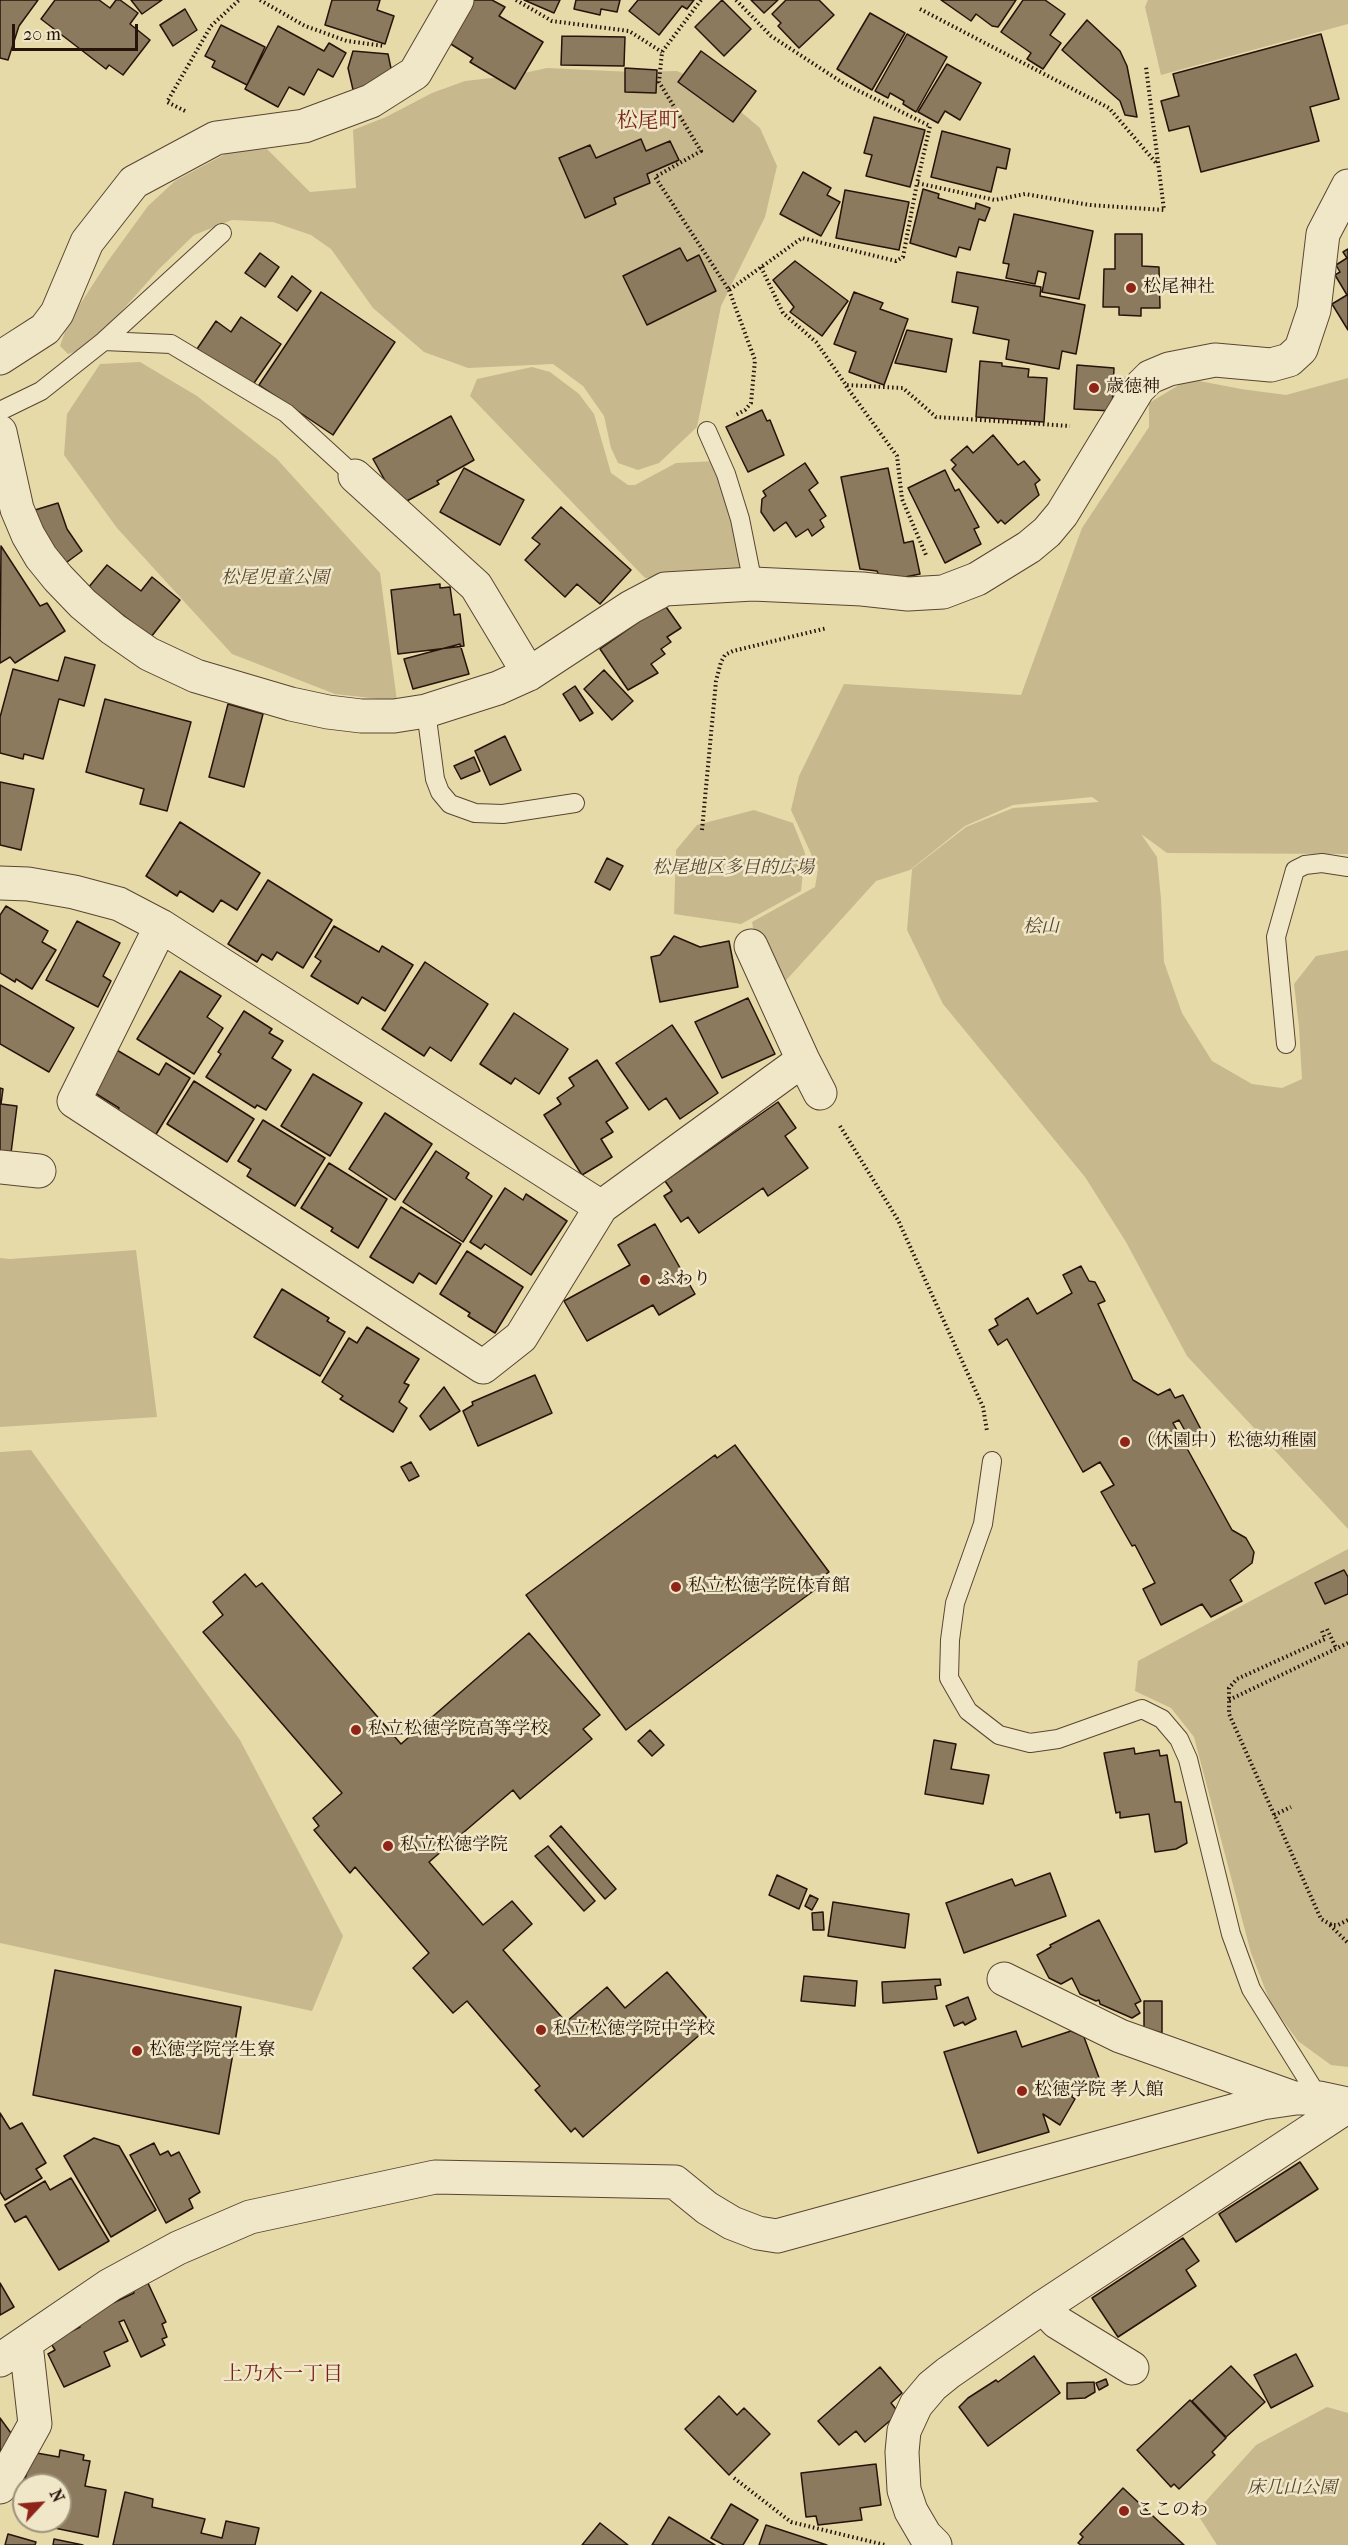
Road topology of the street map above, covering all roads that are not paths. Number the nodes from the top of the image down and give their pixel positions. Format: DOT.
graph roads {
  1 [pos="457,0"];
  2 [pos="1348,186"];
  3 [pos="222,234"];
  4 [pos="104,341"];
  5 [pos="0,358"];
  6 [pos="0,411"];
  7 [pos="707,430"];
  8 [pos="1,449"];
  9 [pos="355,476"];
  10 [pos="753,584"];
  11 [pos="529,674"];
  12 [pos="426,711"];
  13 [pos="575,803"];
  14 [pos="1348,867"];
  15 [pos="0,883"];
  16 [pos="161,926"];
  17 [pos="751,946"];
  18 [pos="1286,1044"];
  19 [pos="803,1060"];
  20 [pos="820,1093"];
  21 [pos="0,1167"];
  22 [pos="39,1171"];
  23 [pos="601,1207"];
  24 [pos="992,1461"];
  25 [pos="1004,1979"];
  26 [pos="1328,2101"];
  27 [pos="1043,2307"];
  28 [pos="13,2352"];
  29 [pos="1132,2367"];
  30 [pos="0,2487"];
  31 [pos="935,2545"];
  1 -- 5 [label="street"];
  2 -- 10 [label="street"];
  3 -- 4 [label="lane"];
  4 -- 6 [label="lane"];
  4 -- 9 [label="lane"];
  7 -- 10 [label="lane"];
  8 -- 12 [label="street"];
  9 -- 11 [label="street"];
  10 -- 11 [label="street"];
  11 -- 12 [label="street"];
  12 -- 13 [label="lane"];
  14 -- 18 [label="lane"];
  15 -- 16 [label="street"];
  16 -- 23 [label="street"];
  16 -- 23 [label="street"];
  17 -- 19 [label="street"];
  19 -- 20 [label="street"];
  19 -- 23 [label="street"];
  21 -- 22 [label="street"];
  24 -- 26 [label="lane"];
  25 -- 26 [label="street"];
  26 -- 27 [label="street"];
  26 -- 28 [label="street"];
  27 -- 29 [label="street"];
  27 -- 31 [label="street"];
  28 -- 30 [label="street"];
}
